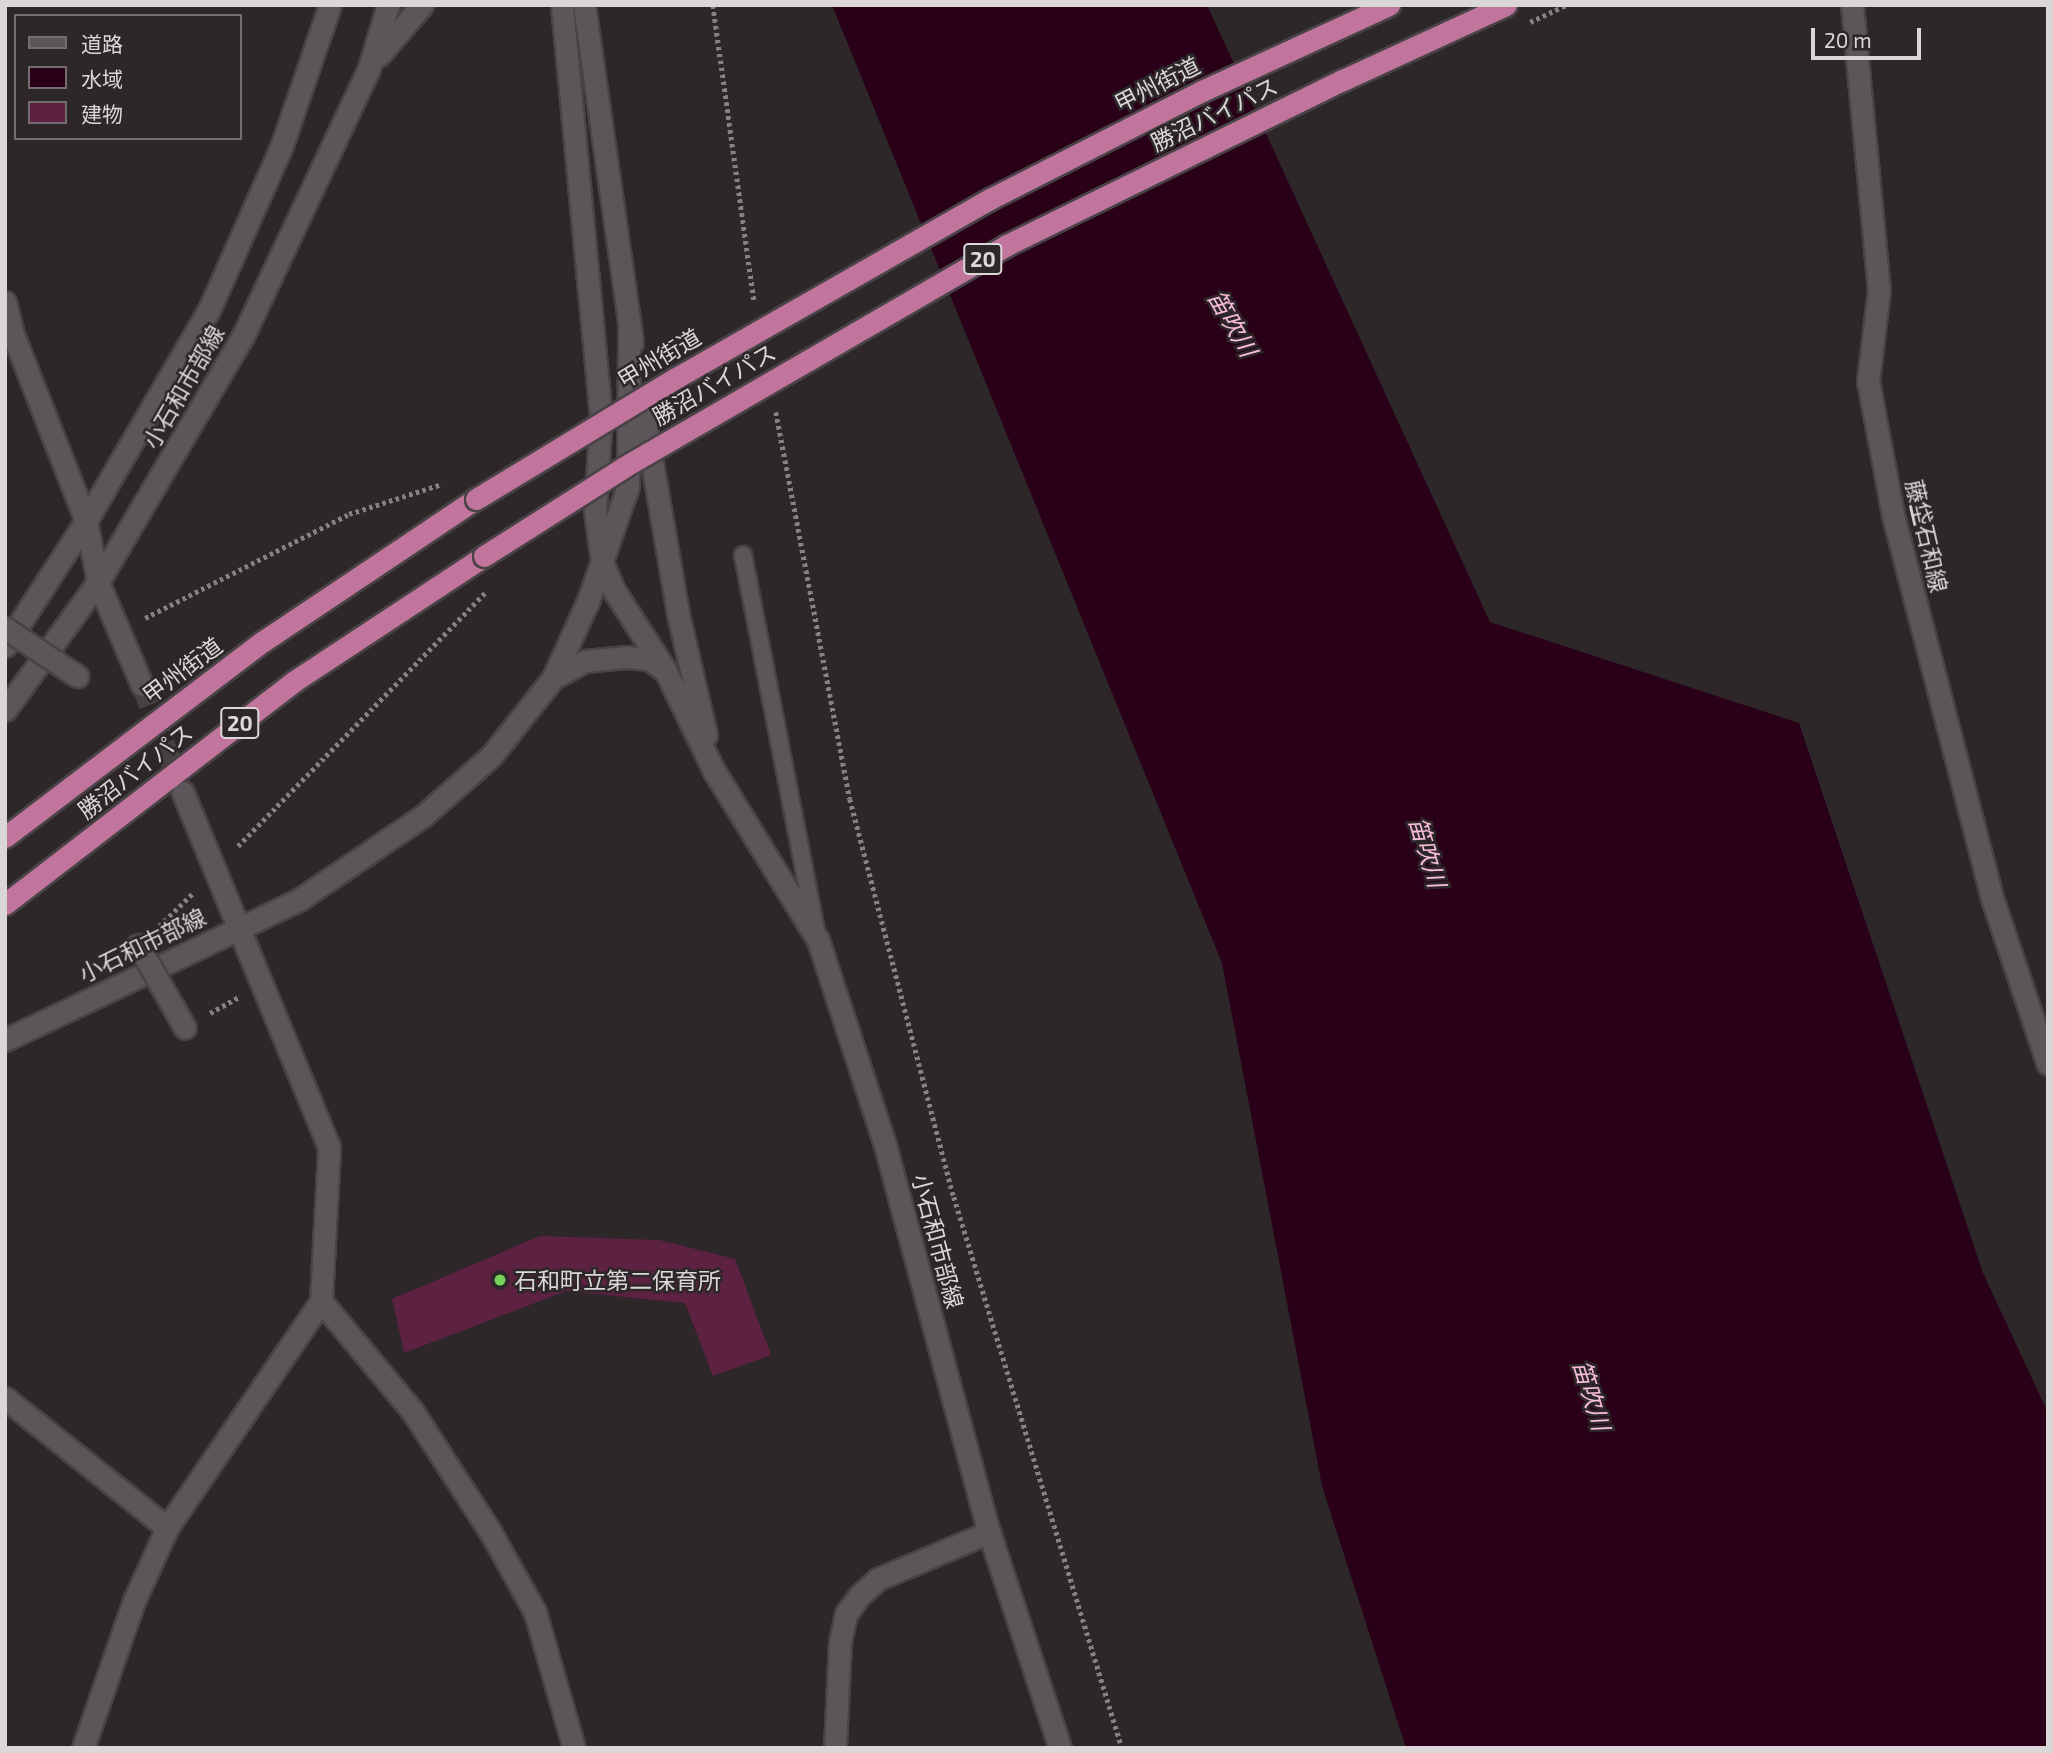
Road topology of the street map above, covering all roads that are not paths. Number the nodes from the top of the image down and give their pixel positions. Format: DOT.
graph roads {
  1 [pos="330,5"];
  2 [pos="388,5"];
  3 [pos="422,5"];
  4 [pos="562,5"];
  5 [pos="1388,5"];
  6 [pos="1506,5"];
  7 [pos="1853,5"];
  8 [pos="580,7"];
  9 [pos="369,68"];
  10 [pos="5,302"];
  11 [pos="629,330"];
  12 [pos="86,521"];
  13 [pos="743,555"];
  14 [pos="602,562"];
  15 [pos="98,582"];
  16 [pos="5,628"];
  17 [pos="5,646"];
  18 [pos="665,670"];
  19 [pos="77,676"];
  20 [pos="553,678"];
  21 [pos="142,685"];
  22 [pos="5,709"];
  23 [pos="715,771"];
  24 [pos="183,792"];
  25 [pos="5,837"];
  26 [pos="5,904"];
  27 [pos="240,927"];
  28 [pos="818,940"];
  29 [pos="138,945"];
  30 [pos="185,1028"];
  31 [pos="5,1041"];
  32 [pos="2048,1064"];
  33 [pos="321,1301"];
  34 [pos="5,1398"];
  35 [pos="167,1528"];
  36 [pos="989,1532"];
  37 [pos="83,1748"];
  38 [pos="573,1748"];
  39 [pos="835,1748"];
  40 [pos="1060,1748"];
  1 -- 12 [label="main road"];
  2 -- 9 [label="main road, 小石和市部線"];
  3 -- 9 [label="main road, 小石和市部線"];
  4 -- 14 [label="main road, 小石和市部線"];
  5 -- 25 [label="highway, 甲州街道 / 20, bridge"];
  6 -- 26 [label="highway, 勝沼バイパス / 20, bridge"];
  7 -- 32 [label="main road, 藤垈石和線"];
  8 -- 11 [label="main road, 小石和市部線"];
  9 -- 15 [label="main road, 小石和市部線"];
  10 -- 12 [label="main road"];
  11 -- 14 [label="main road, 小石和市部線"];
  11 -- 23 [label="main road, 小石和市部線"];
  12 -- 15 [label="main road"];
  12 -- 17 [label="main road"];
  13 -- 28 [label="lane"];
  14 -- 18 [label="main road, 小石和市部線"];
  14 -- 20 [label="main road, 小石和市部線"];
  15 -- 21 [label="main road"];
  15 -- 22 [label="main road, 小石和市部線"];
  16 -- 19 [label="main road, bridge"];
  18 -- 20 [label="main road, 小石和市部線"];
  18 -- 23 [label="main road, 小石和市部線"];
  20 -- 27 [label="main road, 小石和市部線"];
  23 -- 28 [label="main road, 小石和市部線"];
  24 -- 27 [label="main road"];
  27 -- 31 [label="main road, 小石和市部線"];
  27 -- 33 [label="main road"];
  28 -- 36 [label="main road, 小石和市部線"];
  29 -- 30 [label="main road, bridge"];
  33 -- 35 [label="main road"];
  33 -- 38 [label="main road"];
  34 -- 35 [label="main road"];
  35 -- 37 [label="main road"];
  36 -- 39 [label="main road"];
  36 -- 40 [label="main road, 小石和市部線"];
}
